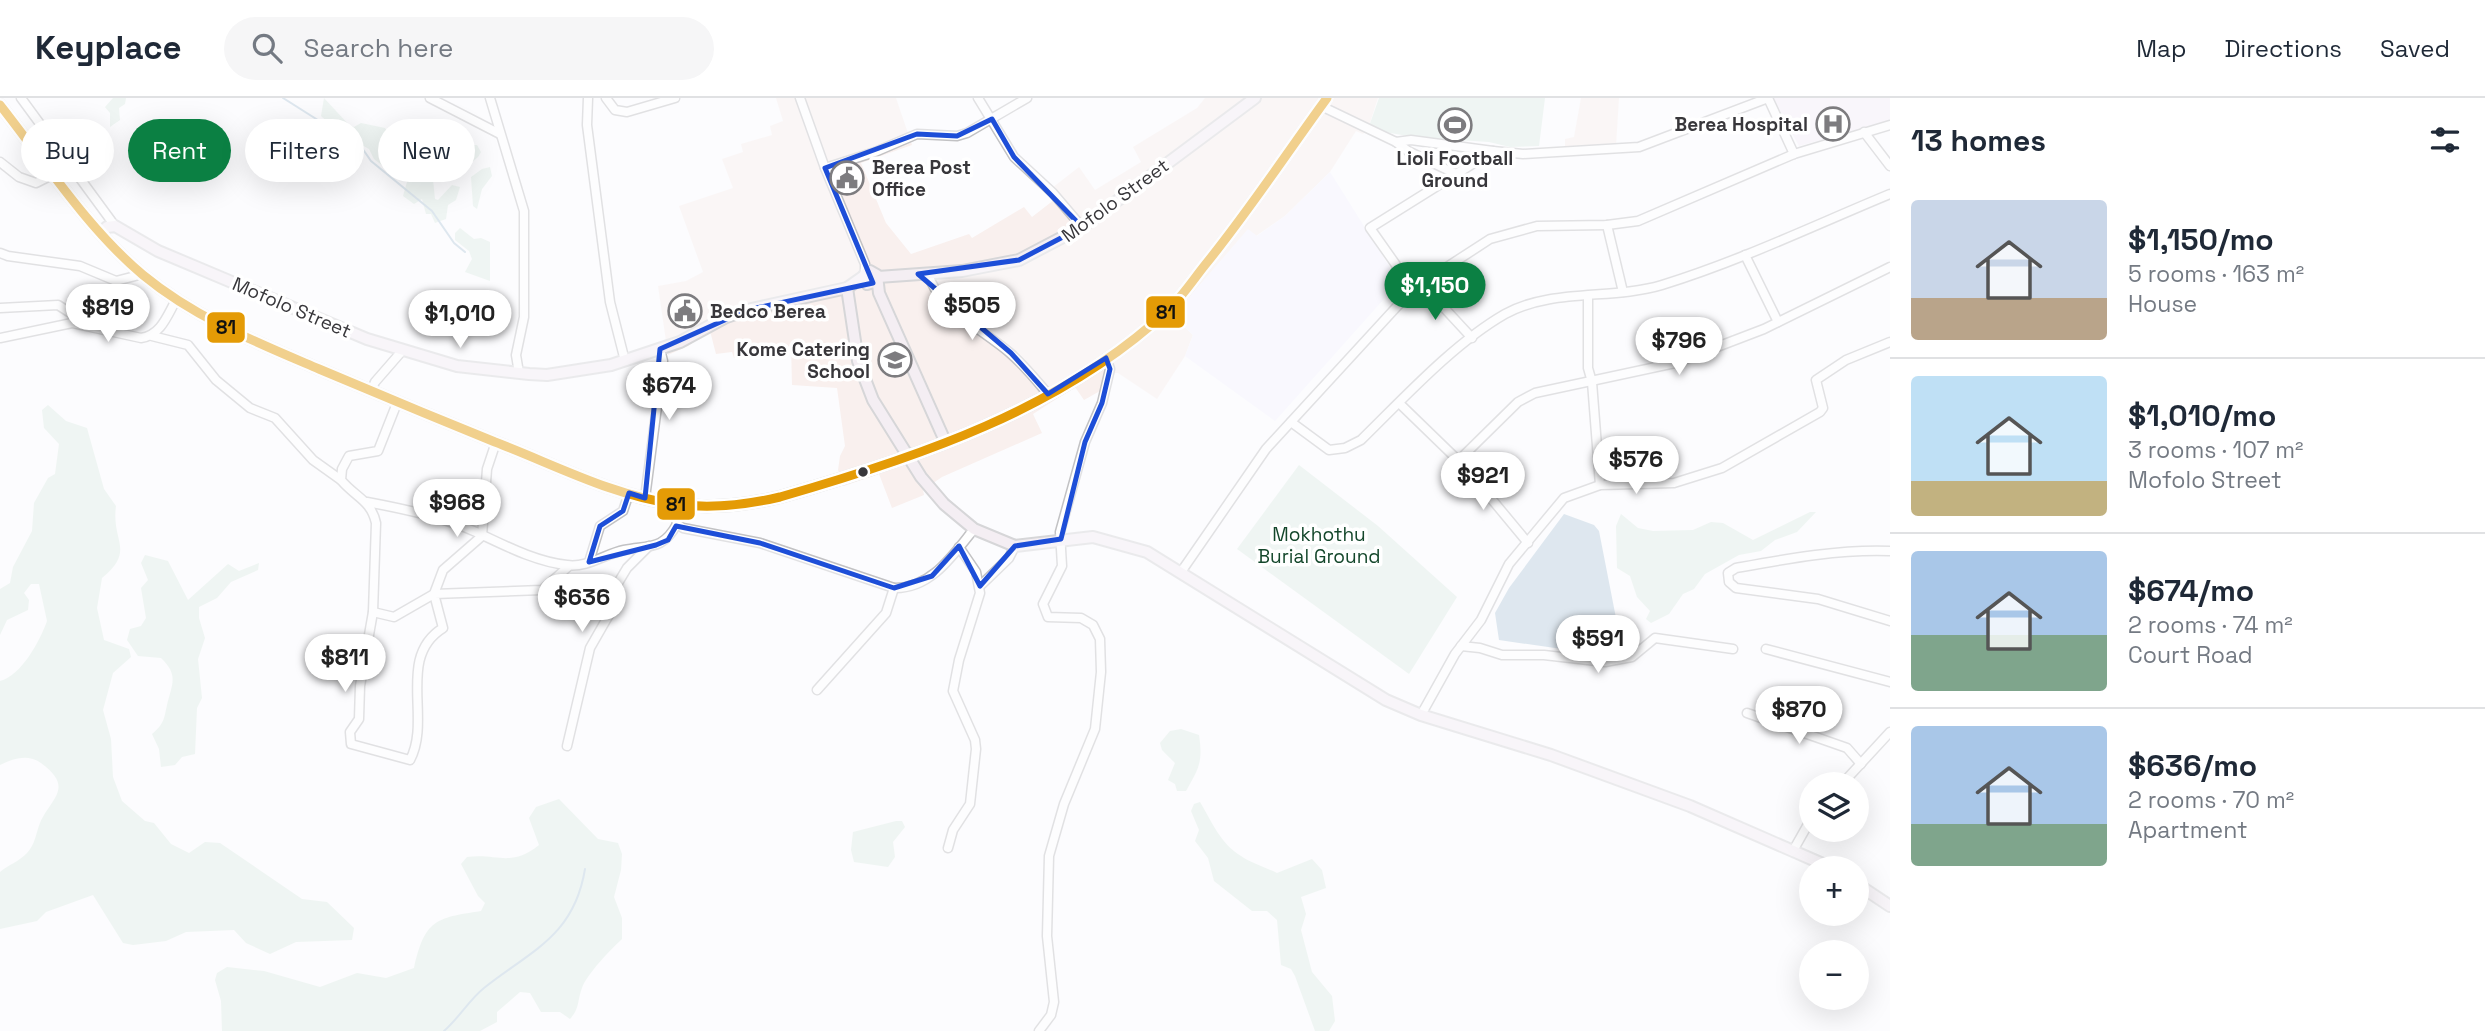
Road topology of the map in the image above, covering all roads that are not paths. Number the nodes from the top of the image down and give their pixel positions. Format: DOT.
graph roads {
  1 [pos="21,98"];
  2 [pos="430,98"];
  3 [pos="490,98"];
  4 [pos="588,98"];
  5 [pos="606,98"];
  6 [pos="675,98"];
  7 [pos="800,98"];
  8 [pos="978,98"];
  9 [pos="1027,98"];
  10 [pos="1255,98"];
  11 [pos="1768,98"];
  12 [pos="1324,102"];
  13 [pos="0,105"];
  14 [pos="992,119"];
  15 [pos="1890,125"];
  16 [pos="21,132"];
  17 [pos="1864,132"];
  18 [pos="500,134"];
  19 [pos="1396,142"];
  20 [pos="1493,151"];
  21 [pos="1794,154"];
  22 [pos="0,162"];
  23 [pos="1890,166"];
  24 [pos="825,168"];
  25 [pos="1454,173"];
  26 [pos="21,178"];
  27 [pos="60,182"];
  28 [pos="1890,194"];
  29 [pos="1608,225"];
  30 [pos="115,226"];
  31 [pos="1082,227"];
  32 [pos="101,233"];
  33 [pos="0,253"];
  34 [pos="1745,255"];
  35 [pos="1890,267"];
  36 [pos="928,273"];
  37 [pos="143,274"];
  38 [pos="866,278"];
  39 [pos="1422,284"];
  40 [pos="1413,289"];
  41 [pos="1623,292"];
  42 [pos="1588,296"];
  43 [pos="176,300"];
  44 [pos="0,308"];
  45 [pos="1778,322"];
  46 [pos="91,326"];
  47 [pos="152,336"];
  48 [pos="0,338"];
  49 [pos="1472,338"];
  50 [pos="1890,342"];
  51 [pos="660,349"];
  52 [pos="402,351"];
  53 [pos="1106,358"];
  54 [pos="625,361"];
  55 [pos="519,373"];
  56 [pos="1592,382"];
  57 [pos="371,391"];
  58 [pos="1048,394"];
  59 [pos="397,403"];
  60 [pos="1399,403"];
  61 [pos="1291,422"];
  62 [pos="945,441"];
  63 [pos="496,442"];
  64 [pos="908,454"];
  65 [pos="1458,461"];
  66 [pos="341,480"];
  67 [pos="1600,485"];
  68 [pos="629,493"];
  69 [pos="645,498"];
  70 [pos="367,502"];
  71 [pos="674,504"];
  72 [pos="677,524"];
  73 [pos="974,529"];
  74 [pos="482,536"];
  75 [pos="1061,539"];
  76 [pos="1528,543"];
  77 [pos="649,546"];
  78 [pos="1015,546"];
  79 [pos="959,547"];
  80 [pos="1890,551"];
  81 [pos="589,562"];
  82 [pos="569,566"];
  83 [pos="1181,572"];
  84 [pos="980,586"];
  85 [pos="894,587"];
  86 [pos="434,594"];
  87 [pos="373,612"];
  88 [pos="1890,621"];
  89 [pos="1461,646"];
  90 [pos="1733,649"];
  91 [pos="1766,649"];
  92 [pos="1890,682"];
  93 [pos="817,690"];
  94 [pos="1747,713"];
  95 [pos="1421,715"];
  96 [pos="1890,732"];
  97 [pos="567,746"];
  98 [pos="1861,764"];
  99 [pos="1853,772"];
  100 [pos="1799,840"];
  101 [pos="948,848"];
  102 [pos="1794,849"];
  103 [pos="1808,856"];
  104 [pos="1869,892"];
  105 [pos="1890,906"];
  106 [pos="1039,1031"];
  1 -- 30 [label="street"];
  2 -- 18 [label="street"];
  3 -- 18 [label="street"];
  4 -- 54 [label="street"];
  5 -- 6 [label="street"];
  7 -- 24 [label="street"];
  8 -- 14 [label="street"];
  9 -- 14 [label="street"];
  10 -- 31 [label="main road, Mofolo Street"];
  11 -- 20 [label="street"];
  11 -- 21 [label="street"];
  12 -- 19 [label="street"];
  12 -- 53 [label="main road"];
  13 -- 16 [label="main road"];
  14 -- 24 [label="street"];
  14 -- 31 [label="street"];
  15 -- 17 [label="street"];
  17 -- 21 [label="street"];
  17 -- 23 [label="street"];
  18 -- 55 [label="street"];
  19 -- 20 [label="street"];
  19 -- 25 [label="street"];
  20 -- 25 [label="street"];
  21 -- 29 [label="street"];
  22 -- 26 [label="street"];
  24 -- 38 [label="street"];
  25 -- 40 [label="street"];
  27 -- 32 [label="main road"];
  28 -- 34 [label="street"];
  29 -- 39 [label="street"];
  29 -- 41 [label="street"];
  30 -- 32 [label="main road"];
  30 -- 52 [label="main road, Mofolo Street"];
  31 -- 36 [label="main road, Mofolo Street"];
  32 -- 37 [label="main road"];
  33 -- 37 [label="street"];
  34 -- 41 [label="street"];
  34 -- 45 [label="street"];
  35 -- 45 [label="street"];
  36 -- 38 [label="main road, Mofolo Street"];
  36 -- 58 [label="street"];
  37 -- 43 [label="main road"];
  38 -- 51 [label="main road, Mofolo Street"];
  38 -- 62 [label="main road"];
  38 -- 64 [label="main road"];
  39 -- 40 [label="street"];
  39 -- 49 [label="street"];
  40 -- 61 [label="street"];
  41 -- 42 [label="street"];
  42 -- 49 [label="street"];
  42 -- 56 [label="street"];
  43 -- 47 [label="street"];
  43 -- 57 [label="main road"];
  44 -- 46 [label="street"];
  45 -- 56 [label="street"];
  46 -- 47 [label="street"];
  46 -- 48 [label="street"];
  47 -- 66 [label="street"];
  49 -- 60 [label="street"];
  50 -- 67 [label="street"];
  51 -- 54 [label="main road, Mofolo Street"];
  51 -- 69 [label="street"];
  52 -- 55 [label="main road, Mofolo Street"];
  52 -- 57 [label="street"];
  53 -- 58 [label="main road"];
  53 -- 75 [label="street"];
  54 -- 55 [label="main road, Mofolo Street"];
  56 -- 65 [label="street"];
  56 -- 67 [label="street"];
  57 -- 59 [label="main road"];
  58 -- 62 [label="main road"];
  59 -- 63 [label="main road"];
  59 -- 66 [label="street"];
  60 -- 61 [label="street"];
  60 -- 65 [label="street"];
  61 -- 83 [label="street"];
  62 -- 64 [label="main road"];
  63 -- 68 [label="main road"];
  63 -- 74 [label="street"];
  64 -- 71 [label="main road"];
  64 -- 73 [label="main road"];
  65 -- 76 [label="street"];
  66 -- 70 [label="street"];
  67 -- 76 [label="street"];
  68 -- 69 [label="main road"];
  68 -- 81 [label="street"];
  69 -- 71 [label="main road"];
  70 -- 74 [label="street"];
  70 -- 87 [label="street"];
  71 -- 72 [label="street"];
  72 -- 77 [label="street"];
  72 -- 85 [label="street"];
  73 -- 78 [label="main road"];
  73 -- 79 [label="street"];
  74 -- 82 [label="street"];
  74 -- 86 [label="street"];
  75 -- 78 [label="main road"];
  75 -- 83 [label="main road"];
  75 -- 106 [label="street"];
  76 -- 89 [label="street"];
  77 -- 81 [label="street"];
  77 -- 97 [label="street"];
  78 -- 84 [label="street"];
  79 -- 84 [label="street"];
  79 -- 85 [label="street"];
  80 -- 88 [label="street"];
  81 -- 82 [label="street"];
  82 -- 86 [label="street"];
  83 -- 95 [label="main road"];
  84 -- 101 [label="street"];
  85 -- 93 [label="street"];
  86 -- 87 [label="street"];
  86 -- 87 [label="street"];
  89 -- 90 [label="street"];
  89 -- 95 [label="street"];
  91 -- 92 [label="street"];
  94 -- 98 [label="street"];
  95 -- 102 [label="main road"];
  96 -- 98 [label="street"];
  98 -- 99 [label="street"];
  100 -- 102 [label="street"];
  102 -- 103 [label="main road"];
  104 -- 105 [label="main road"];
}
